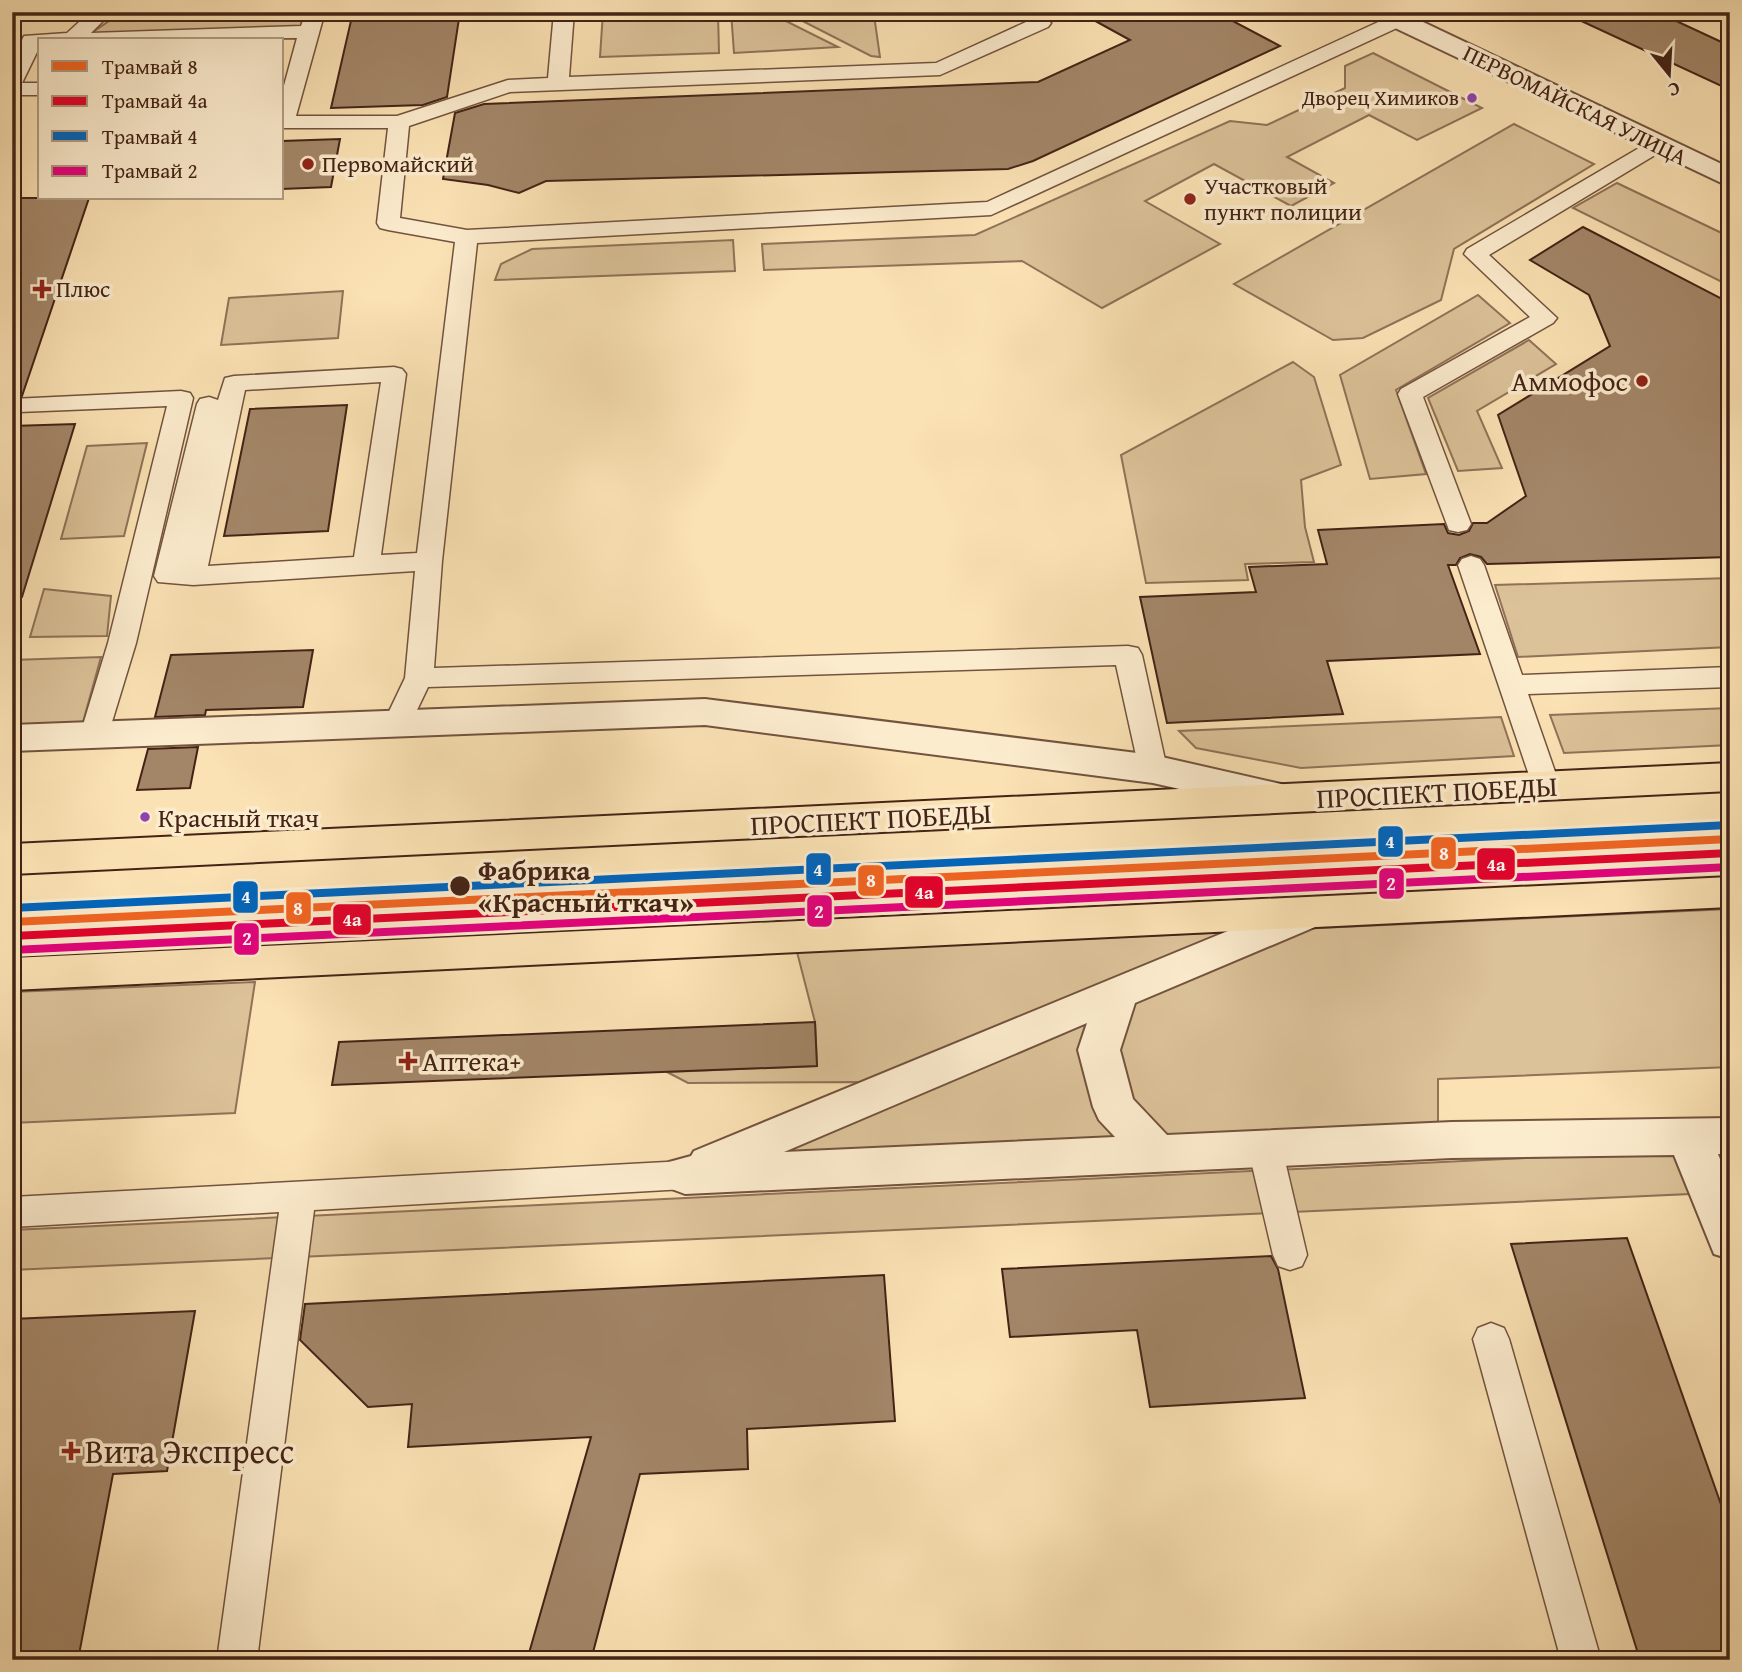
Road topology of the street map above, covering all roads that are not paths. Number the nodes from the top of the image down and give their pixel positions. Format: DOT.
graph roads {
  1 [pos="102,12"];
  2 [pos="564,12"];
  3 [pos="1022,12"];
  4 [pos="1723,12"];
  5 [pos="1398,15"];
  6 [pos="1730,15"];
  7 [pos="312,22"];
  8 [pos="73,38"];
  9 [pos="98,38"];
  10 [pos="32,40"];
  11 [pos="12,83"];
  12 [pos="558,84"];
  13 [pos="12,89"];
  14 [pos="38,89"];
  15 [pos="399,122"];
  16 [pos="1658,145"];
  17 [pos="1730,179"];
  18 [pos="467,237"];
  19 [pos="19,405"];
  20 [pos="1458,524"];
  21 [pos="429,561"];
  22 [pos="366,565"];
  23 [pos="1471,565"];
  24 [pos="1730,677"];
  25 [pos="419,678"];
  26 [pos="1512,685"];
  27 [pos="398,722"];
  28 [pos="94,735"];
  29 [pos="12,738"];
  30 [pos="1153,769"];
  31 [pos="1730,777"];
  32 [pos="1545,786"];
  33 [pos="1290,800"];
  34 [pos="12,859"];
  35 [pos="1730,892"];
  36 [pos="1308,913"];
  37 [pos="12,974"];
  38 [pos="1118,993"];
  39 [pos="1709,1135"];
  40 [pos="1265,1148"];
  41 [pos="1158,1154"];
  42 [pos="685,1175"];
  43 [pos="298,1197"];
  44 [pos="12,1212"];
  45 [pos="1730,1240"];
  46 [pos="1290,1255"];
  47 [pos="1491,1339"];
  48 [pos="237,1660"];
  49 [pos="1581,1660"];
  1 -- 8 [label="lane"];
  2 -- 12 [label="lane"];
  3 -- 12 [label="lane"];
  4 -- 6 [label="lane"];
  5 -- 16 [label="street, ПЕРВОМАЙСКАЯ УЛИЦА"];
  5 -- 18 [label="lane"];
  7 -- 9 [label="lane"];
  7 -- 15 [label="lane"];
  10 -- 11 [label="lane"];
  12 -- 15 [label="lane"];
  13 -- 14 [label="lane"];
  15 -- 18 [label="lane"];
  16 -- 17 [label="street, ПЕРВОМАЙСКАЯ УЛИЦА"];
  16 -- 20 [label="lane"];
  18 -- 21 [label="lane"];
  19 -- 28 [label="lane"];
  21 -- 22 [label="lane"];
  21 -- 25 [label="lane"];
  22 -- 22 [label="lane"];
  23 -- 26 [label="lane"];
  24 -- 26 [label="lane"];
  25 -- 27 [label="lane"];
  25 -- 30 [label="lane"];
  26 -- 32 [label="lane"];
  27 -- 28 [label="street"];
  27 -- 30 [label="street"];
  28 -- 29 [label="street"];
  30 -- 33 [label="street"];
  31 -- 32 [label="main road, ПРОСПЕКТ ПОБЕДЫ"];
  32 -- 33 [label="main road, ПРОСПЕКТ ПОБЕДЫ"];
  33 -- 34 [label="main road, ПРОСПЕКТ ПОБЕДЫ"];
  35 -- 36 [label="main road"];
  36 -- 37 [label="main road"];
  36 -- 38 [label="street"];
  38 -- 41 [label="street"];
  38 -- 42 [label="street"];
  39 -- 40 [label="street"];
  39 -- 45 [label="street"];
  40 -- 41 [label="street"];
  40 -- 46 [label="lane"];
  41 -- 42 [label="street"];
  42 -- 43 [label="lane"];
  43 -- 44 [label="lane"];
  43 -- 48 [label="lane"];
  47 -- 49 [label="lane"];
}
